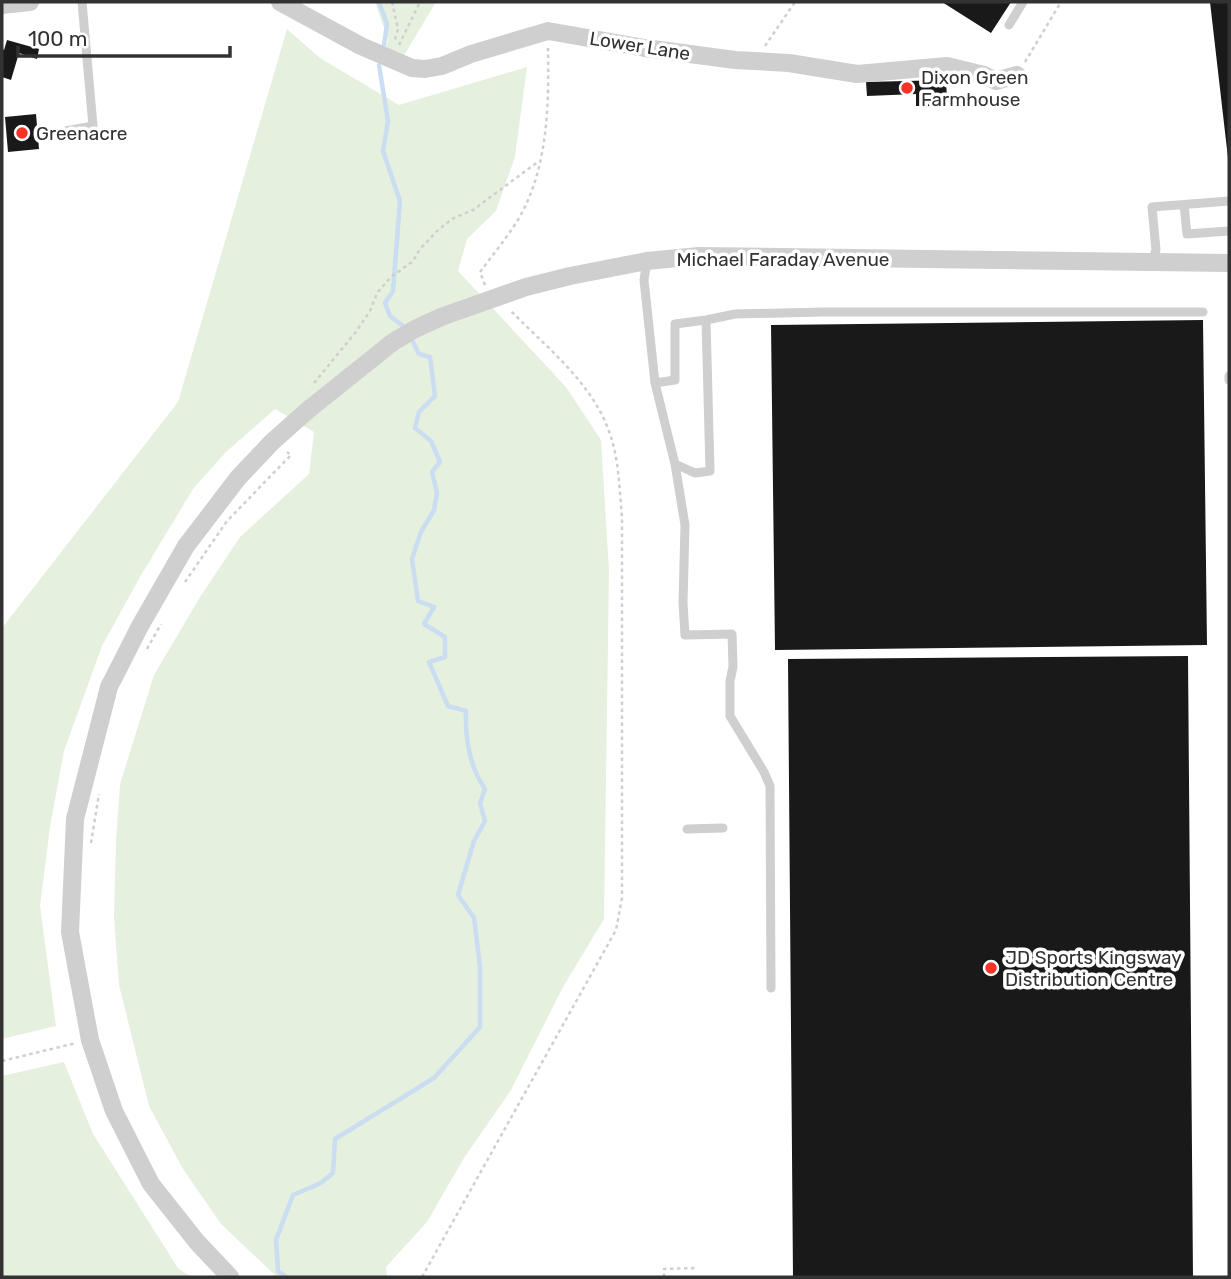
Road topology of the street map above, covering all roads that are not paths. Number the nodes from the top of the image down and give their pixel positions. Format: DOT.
graph roads {
  1 [pos="30,2"];
  2 [pos="82,2"];
  3 [pos="280,2"];
  4 [pos="1023,2"];
  5 [pos="2,5"];
  6 [pos="1009,24"];
  7 [pos="1017,75"];
  8 [pos="60,132"];
  9 [pos="1229,201"];
  10 [pos="1184,205"];
  11 [pos="1229,232"];
  12 [pos="646,261"];
  13 [pos="1151,263"];
  14 [pos="1229,263"];
  15 [pos="1203,313"];
  16 [pos="706,320"];
  17 [pos="655,383"];
  18 [pos="675,464"];
  19 [pos="723,828"];
  20 [pos="687,830"];
  21 [pos="772,988"];
  22 [pos="230,1277"];
  1 -- 5 [label="street"];
  2 -- 8 [label="lane"];
  3 -- 7 [label="street, Lower Lane"];
  4 -- 6 [label="lane"];
  9 -- 10 [label="lane"];
  10 -- 11 [label="lane"];
  10 -- 13 [label="lane"];
  12 -- 13 [label="street, Michael Faraday Avenue"];
  12 -- 17 [label="lane"];
  12 -- 22 [label="street, Michael Faraday Avenue"];
  13 -- 14 [label="street, Michael Faraday Avenue"];
  15 -- 16 [label="lane"];
  16 -- 17 [label="lane"];
  16 -- 18 [label="lane"];
  17 -- 18 [label="lane"];
  18 -- 21 [label="lane"];
  19 -- 20 [label="lane"];
}
